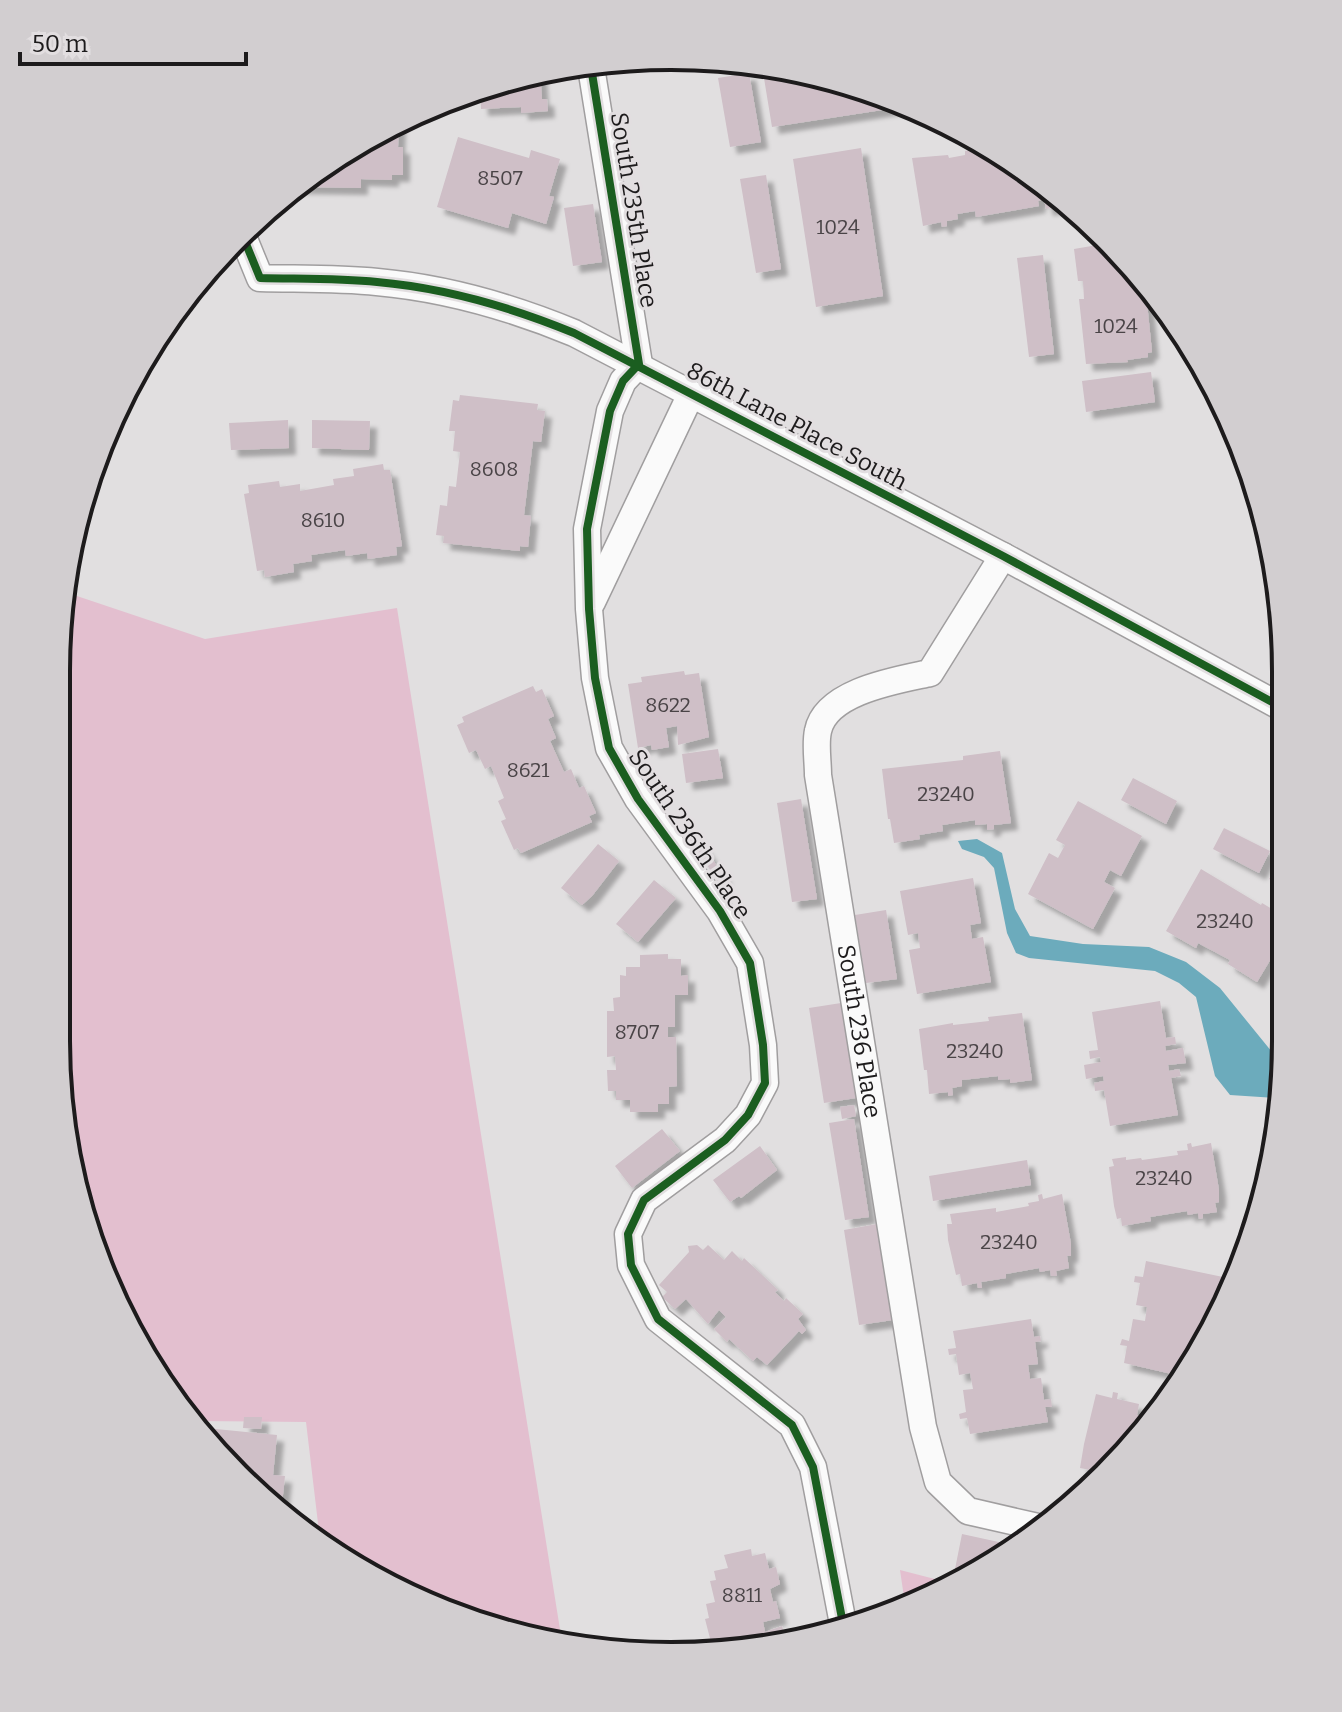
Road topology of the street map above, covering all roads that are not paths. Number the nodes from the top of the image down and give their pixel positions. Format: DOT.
graph roads {
  1 [pos="592,75"];
  2 [pos="247,245"];
  3 [pos="639,364"];
  4 [pos="691,394"];
  5 [pos="1003,556"];
  6 [pos="589,609"];
  7 [pos="1272,702"];
  8 [pos="1028,1525"];
  9 [pos="842,1617"];
  1 -- 3 [label="street, South 235th Place"];
  2 -- 3 [label="street, 86th Lane Place South"];
  3 -- 4 [label="street, 86th Lane Place South"];
  3 -- 6 [label="street, South 236th Place"];
  4 -- 5 [label="street, 86th Lane Place South"];
  4 -- 6 [label="street"];
  5 -- 7 [label="street, 86th Lane Place South"];
  5 -- 8 [label="street, South 236 Place"];
  6 -- 9 [label="street, South 236th Place"];
}
